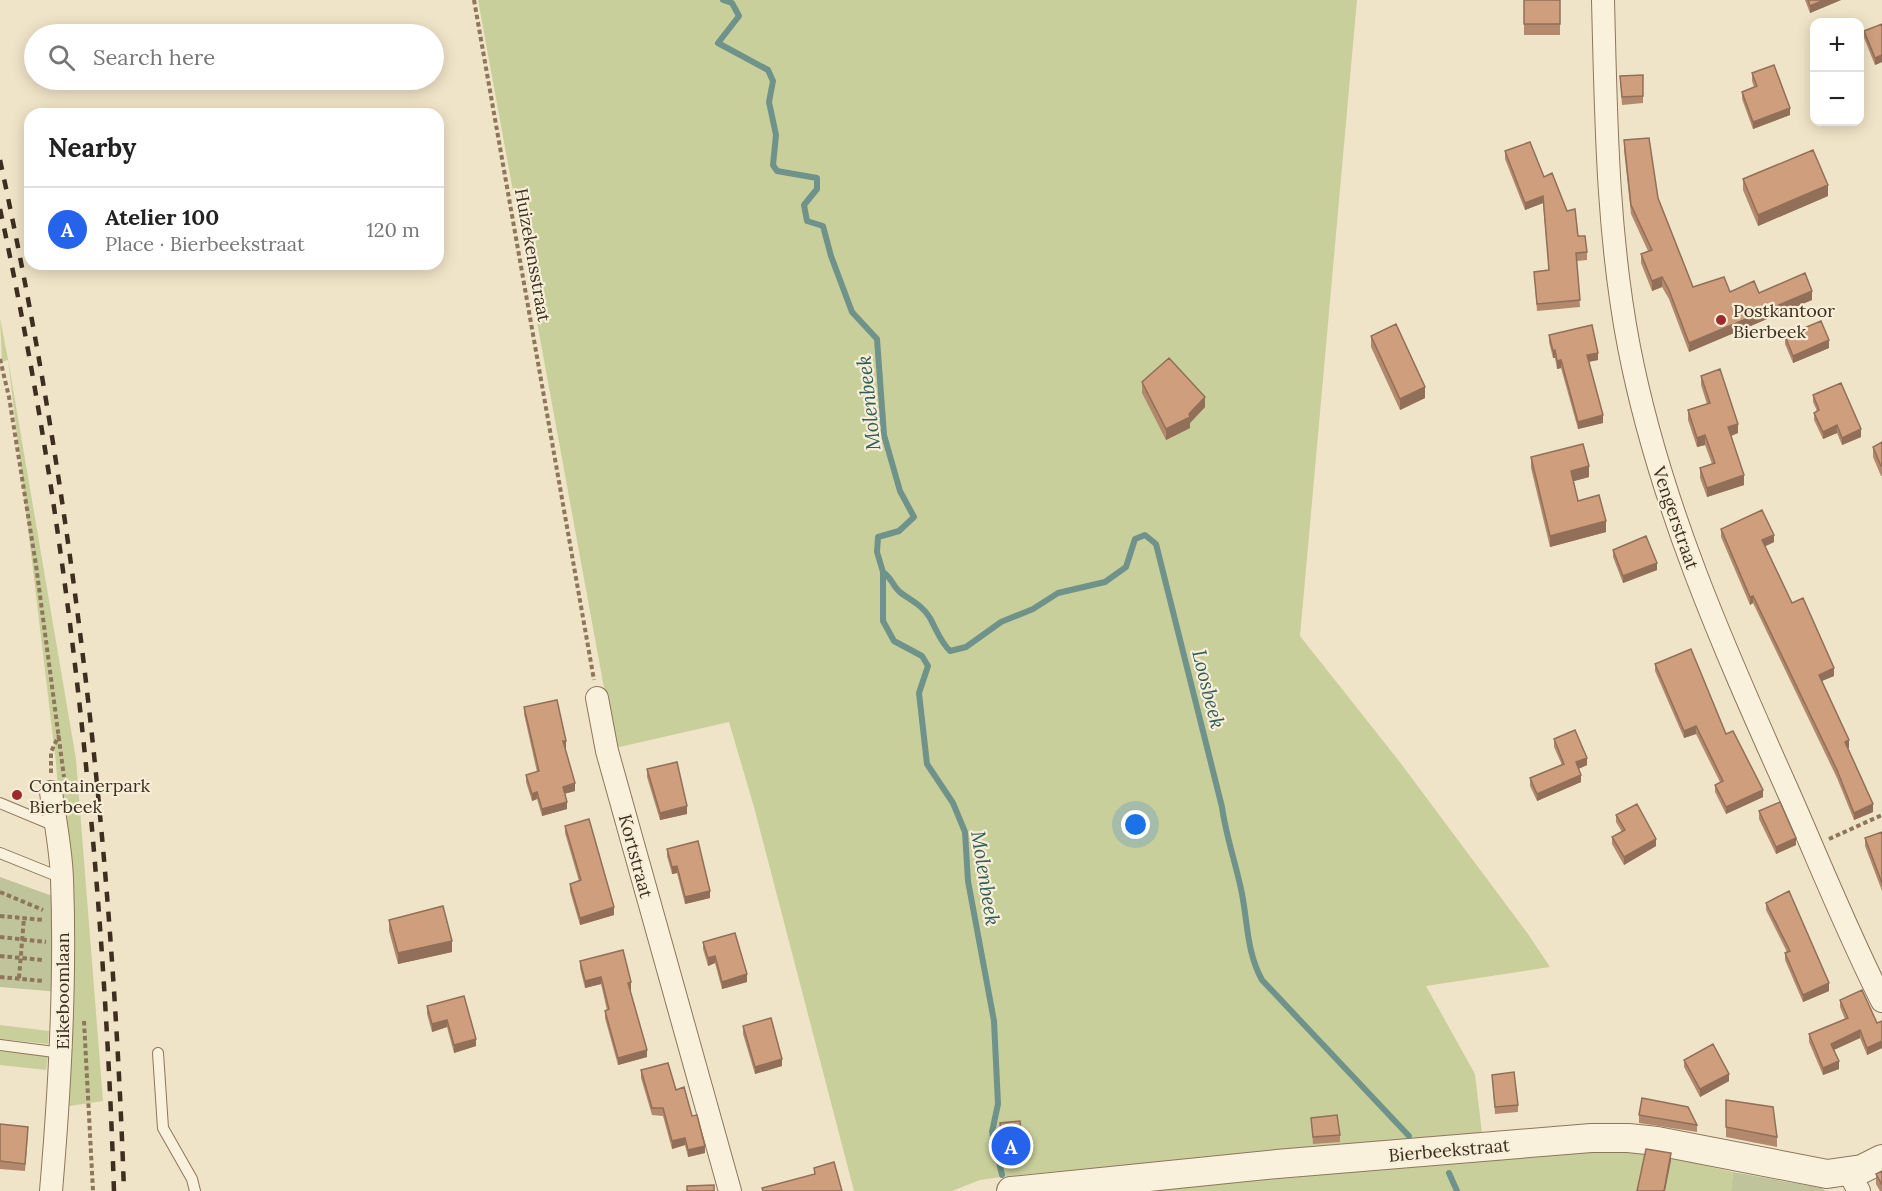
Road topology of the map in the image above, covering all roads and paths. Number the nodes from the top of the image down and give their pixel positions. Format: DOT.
graph roads {
  1 [pos="474,0"];
  2 [pos="1603,0"];
  3 [pos="0,358"];
  4 [pos="597,698"];
  5 [pos="51,792"];
  6 [pos="0,803"];
  7 [pos="1882,815"];
  8 [pos="58,828"];
  9 [pos="1812,846"];
  10 [pos="0,853"];
  11 [pos="62,878"];
  12 [pos="1,892"];
  13 [pos="45,911"];
  14 [pos="0,916"];
  15 [pos="24,918"];
  16 [pos="45,920"];
  17 [pos="0,937"];
  18 [pos="22,939"];
  19 [pos="46,942"];
  20 [pos="0,956"];
  21 [pos="21,958"];
  22 [pos="47,961"];
  23 [pos="0,977"];
  24 [pos="19,978"];
  25 [pos="48,981"];
  26 [pos="1882,1001"];
  27 [pos="0,1045"];
  28 [pos="63,1053"];
  29 [pos="158,1053"];
  30 [pos="87,1057"];
  31 [pos="1882,1159"];
  32 [pos="1845,1180"];
  33 [pos="51,1191"];
  34 [pos="93,1191"];
  35 [pos="195,1191"];
  36 [pos="730,1191"];
  37 [pos="1011,1191"];
  1 -- 4 [label="path, Huizekensstraat"];
  2 -- 9 [label="street, Vengerstraat"];
  3 -- 5 [label="path"];
  4 -- 36 [label="street, Kortstraat"];
  5 -- 8 [label="street, Eikeboomlaan"];
  6 -- 8 [label="lane"];
  7 -- 9 [label="path"];
  8 -- 11 [label="street, Eikeboomlaan"];
  9 -- 26 [label="street, Vengerstraat"];
  10 -- 11 [label="lane"];
  11 -- 28 [label="street, Eikeboomlaan"];
  12 -- 13 [label="path"];
  14 -- 15 [label="path"];
  15 -- 16 [label="path"];
  15 -- 18 [label="path"];
  17 -- 18 [label="path"];
  18 -- 19 [label="path"];
  18 -- 21 [label="path"];
  20 -- 21 [label="path"];
  21 -- 22 [label="path"];
  21 -- 24 [label="path"];
  23 -- 24 [label="path"];
  24 -- 25 [label="path"];
  27 -- 28 [label="lane"];
  28 -- 33 [label="street, Eikeboomlaan"];
  29 -- 35 [label="lane"];
  30 -- 34 [label="path"];
  31 -- 32 [label="street, Bierbeekstraat"];
  32 -- 37 [label="street, Bierbeekstraat"];
}
